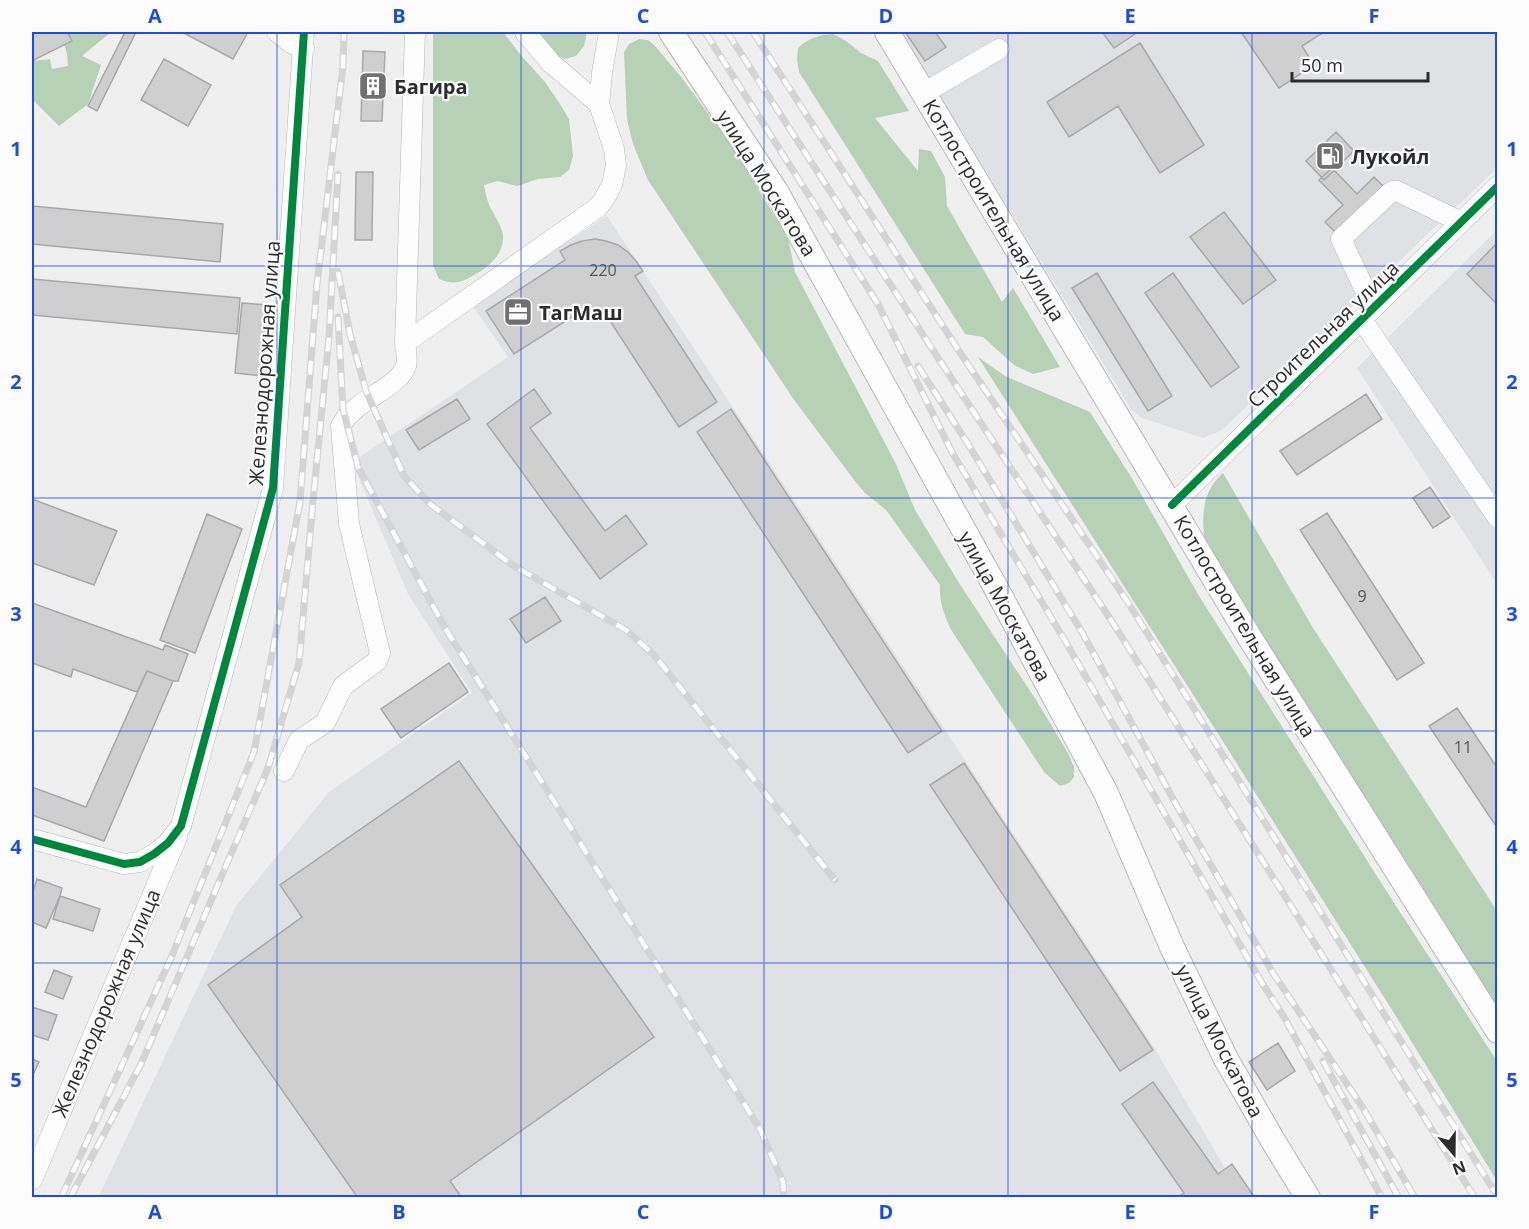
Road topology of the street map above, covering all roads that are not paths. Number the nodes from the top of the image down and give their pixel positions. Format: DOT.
graph roads {
  1 [pos="277,32"];
  2 [pos="416,32"];
  3 [pos="525,32"];
  4 [pos="609,32"];
  5 [pos="671,32"];
  6 [pos="887,32"];
  7 [pos="304,40"];
  8 [pos="999,49"];
  9 [pos="924,93"];
  10 [pos="598,104"];
  11 [pos="1497,186"];
  12 [pos="1461,222"];
  13 [pos="1377,305"];
  14 [pos="1362,320"];
  15 [pos="405,343"];
  16 [pos="1172,505"];
  17 [pos="1497,518"];
  18 [pos="284,771"];
  19 [pos="182,826"];
  20 [pos="32,839"];
  21 [pos="1497,1031"];
  22 [pos="32,1180"];
  23 [pos="1308,1197"];
  1 -- 7 [label="street"];
  2 -- 15 [label="street"];
  3 -- 10 [label="street"];
  4 -- 10 [label="street"];
  5 -- 23 [label="main road, улица Москатова"];
  6 -- 9 [label="main road, Котлостроительная улица"];
  7 -- 19 [label="street, Железнодорожная улица"];
  8 -- 9 [label="street"];
  9 -- 16 [label="main road, Котлостроительная улица"];
  10 -- 15 [label="street"];
  11 -- 12 [label="street, Строительная улица"];
  12 -- 13 [label="street, Строительная улица"];
  12 -- 13 [label="street"];
  13 -- 14 [label="street, Строительная улица"];
  14 -- 16 [label="street, Строительная улица"];
  14 -- 17 [label="street"];
  15 -- 18 [label="street"];
  16 -- 21 [label="main road, Котлостроительная улица"];
  19 -- 20 [label="street, Железнодорожная улица"];
  19 -- 22 [label="street, Железнодорожная улица"];
}
